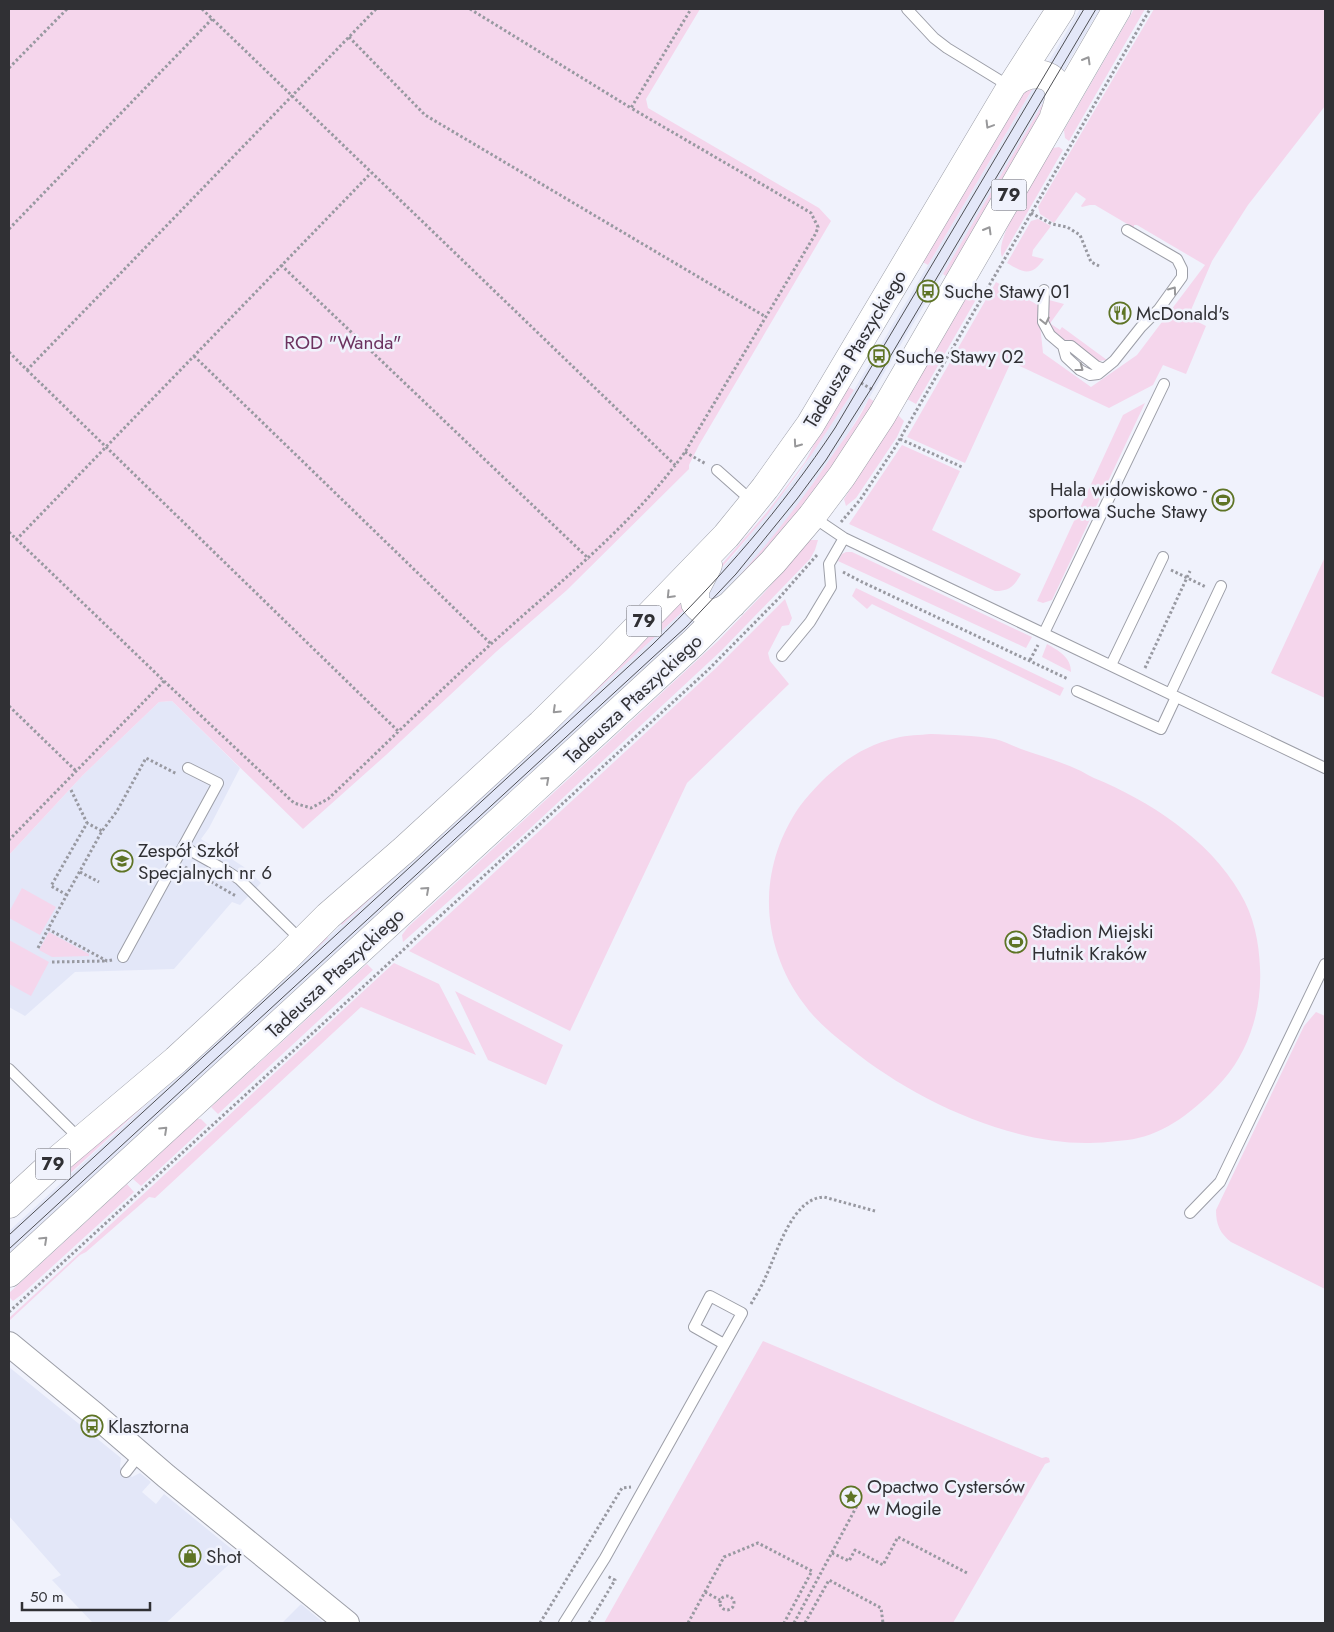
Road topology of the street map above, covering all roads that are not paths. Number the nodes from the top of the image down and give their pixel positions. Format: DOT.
graph roads {
  1 [pos="907,9"];
  2 [pos="1061,9"];
  3 [pos="1117,9"];
  4 [pos="1012,86"];
  5 [pos="1054,117"];
  6 [pos="1127,230"];
  7 [pos="1044,290"];
  8 [pos="1164,384"];
  9 [pos="717,470"];
  10 [pos="754,502"];
  11 [pos="812,516"];
  12 [pos="726,536"];
  13 [pos="844,538"];
  14 [pos="1161,561"];
  15 [pos="1220,590"];
  16 [pos="732,604"];
  17 [pos="1044,633"];
  18 [pos="782,656"];
  19 [pos="1111,665"];
  20 [pos="1077,691"];
  21 [pos="1173,695"];
  22 [pos="188,768"];
  23 [pos="1325,768"];
  24 [pos="184,847"];
  25 [pos="303,942"];
  26 [pos="123,957"];
  27 [pos="1325,964"];
  28 [pos="9,1069"];
  29 [pos="81,1140"];
  30 [pos="9,1204"];
  31 [pos="1190,1214"];
  32 [pos="9,1273"];
  33 [pos="9,1344"];
  34 [pos="724,1344"];
  35 [pos="140,1454"];
  36 [pos="126,1472"];
  37 [pos="347,1623"];
  38 [pos="564,1623"];
  1 -- 4 [label="lane"];
  2 -- 4 [label="main road, Tadeusza Ptaszyckiego / 79"];
  5 -- 3 [label="main road, Tadeusza Ptaszyckiego / 79, one-way"];
  4 -- 5 [label="main road"];
  4 -- 10 [label="main road, Tadeusza Ptaszyckiego / 79, one-way"];
  11 -- 5 [label="main road, Tadeusza Ptaszyckiego / 79, one-way"];
  7 -- 6 [label="lane, one-way"];
  8 -- 17 [label="lane"];
  9 -- 10 [label="lane"];
  10 -- 12 [label="main road, Tadeusza Ptaszyckiego / 79"];
  11 -- 13 [label="lane"];
  11 -- 16 [label="main road, Tadeusza Ptaszyckiego / 79"];
  12 -- 16 [label="main road"];
  12 -- 25 [label="main road, Tadeusza Ptaszyckiego / 79, one-way"];
  13 -- 17 [label="lane"];
  13 -- 18 [label="lane"];
  14 -- 19 [label="lane"];
  15 -- 21 [label="lane"];
  32 -- 16 [label="main road, Tadeusza Ptaszyckiego / 79, one-way"];
  17 -- 19 [label="lane"];
  19 -- 21 [label="lane"];
  20 -- 21 [label="lane"];
  21 -- 23 [label="lane"];
  22 -- 24 [label="lane"];
  24 -- 25 [label="lane"];
  24 -- 26 [label="lane"];
  25 -- 29 [label="main road, Tadeusza Ptaszyckiego / 79"];
  27 -- 31 [label="lane"];
  28 -- 29 [label="lane"];
  29 -- 30 [label="main road, Tadeusza Ptaszyckiego / 79"];
  33 -- 35 [label="street"];
  34 -- 34 [label="lane"];
  34 -- 38 [label="lane"];
  35 -- 36 [label="lane"];
  35 -- 37 [label="street"];
}
